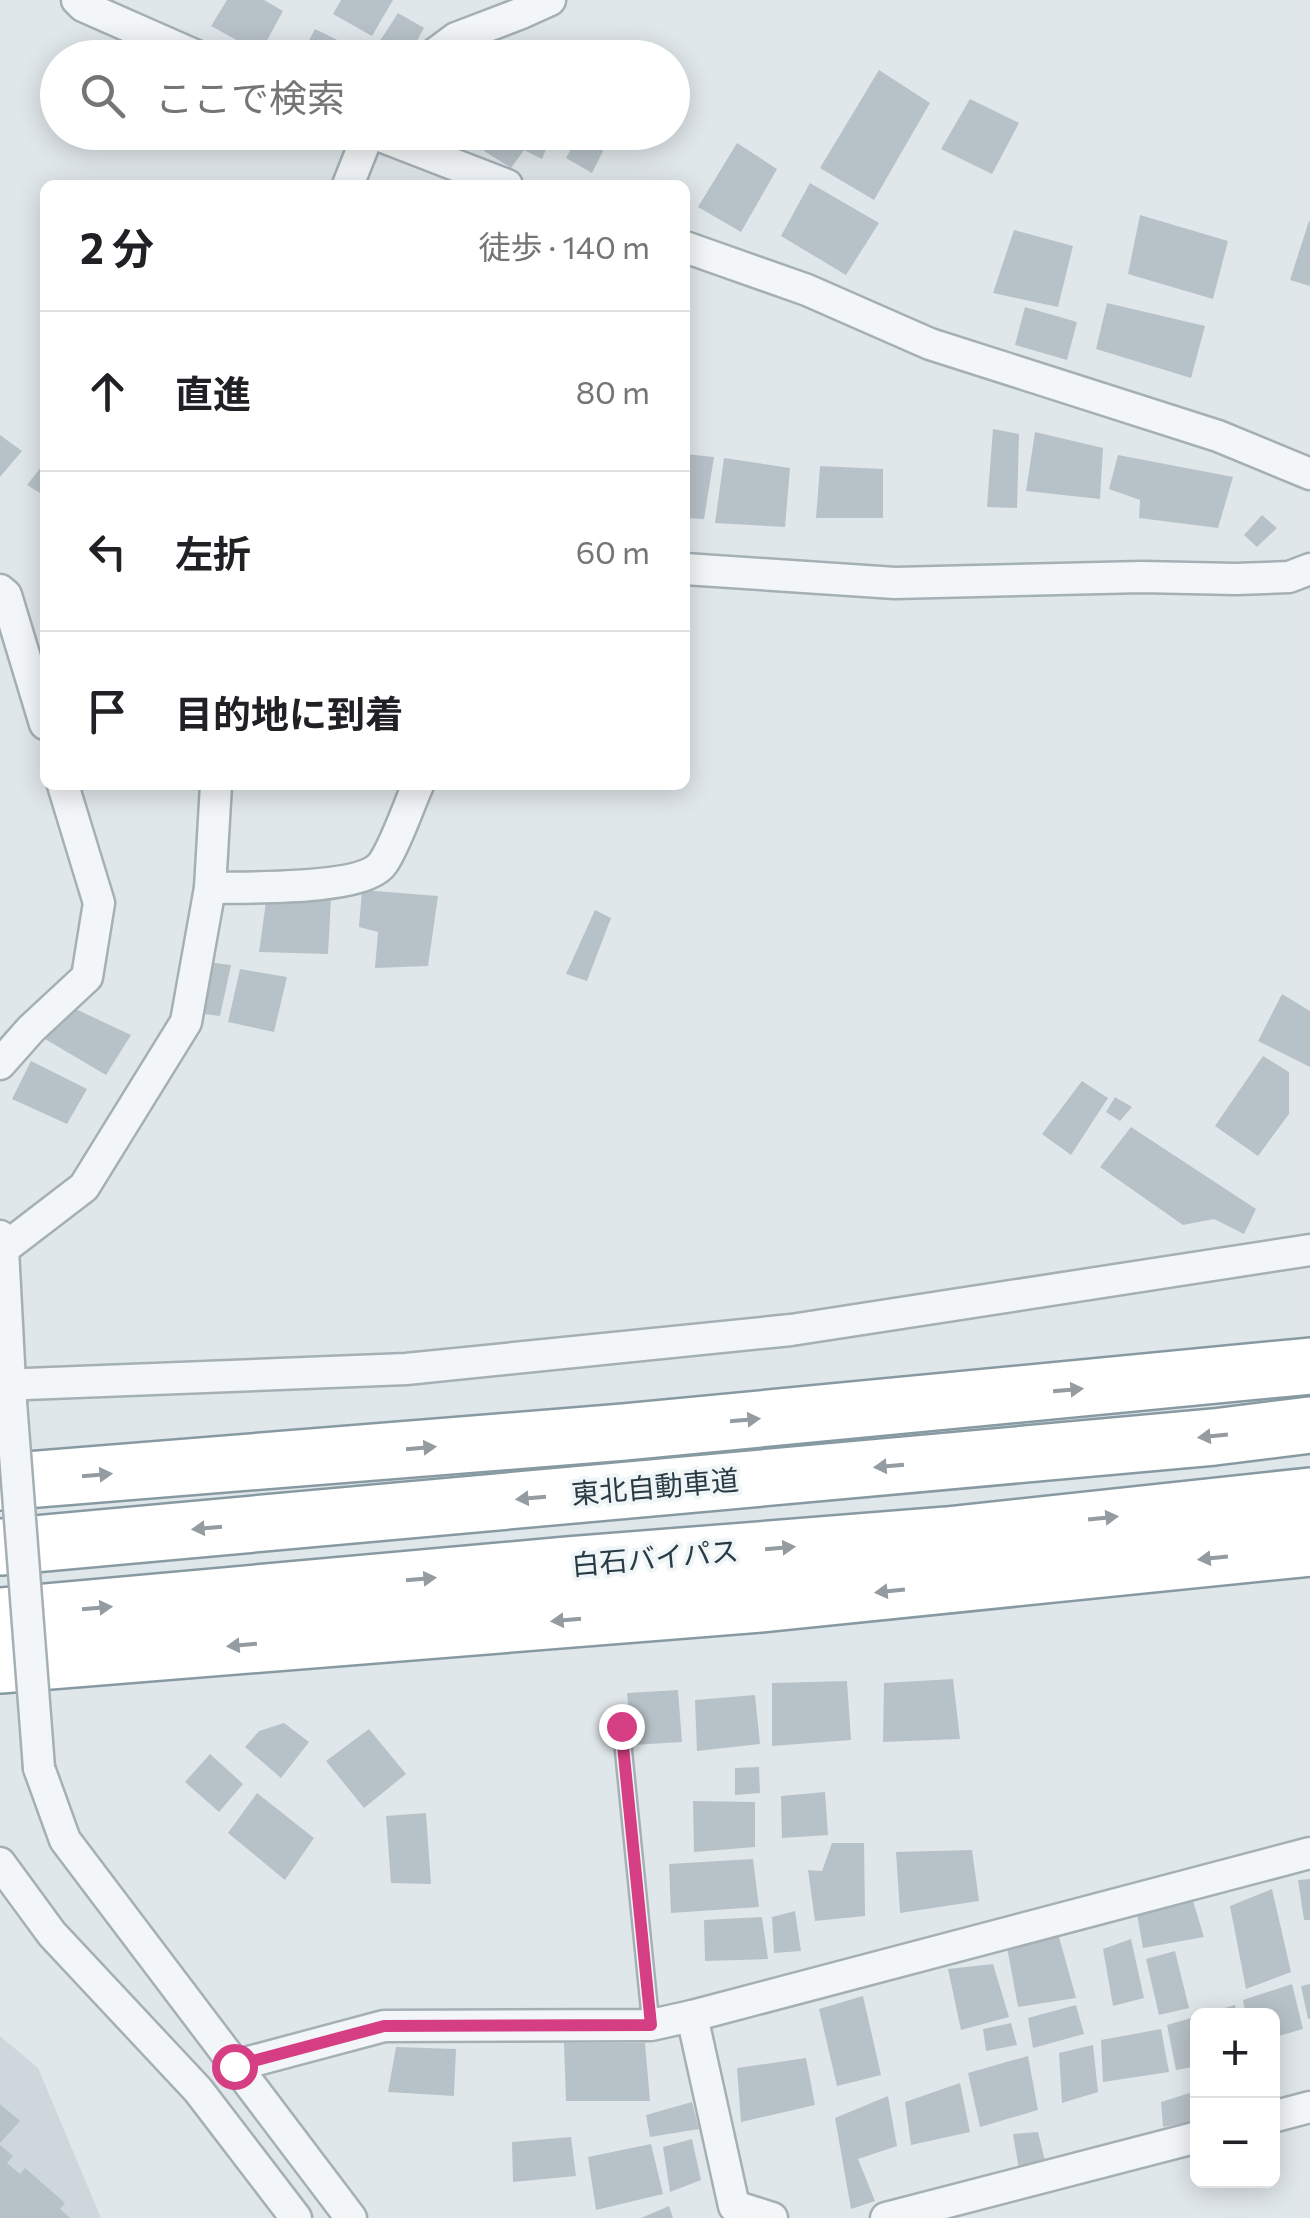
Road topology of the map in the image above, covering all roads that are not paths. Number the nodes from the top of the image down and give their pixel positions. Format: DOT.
graph roads {
  1 [pos="77,0"];
  2 [pos="550,0"];
  3 [pos="160,40"];
  4 [pos="453,40"];
  5 [pos="363,150"];
  6 [pos="417,150"];
  7 [pos="350,180"];
  8 [pos="494,180"];
  9 [pos="690,249"];
  10 [pos="1310,474"];
  11 [pos="1310,568"];
  12 [pos="690,569"];
  13 [pos="0,590"];
  14 [pos="40,707"];
  15 [pos="65,790"];
  16 [pos="216,790"];
  17 [pos="416,790"];
  18 [pos="210,888"];
  19 [pos="0,1064"];
  20 [pos="1,1244"];
  21 [pos="1310,1250"];
  22 [pos="1310,1366"];
  23 [pos="7,1390"];
  24 [pos="1310,1425"];
  25 [pos="0,1482"];
  26 [pos="1310,1496"];
  27 [pos="0,1547"];
  28 [pos="1310,1548"];
  29 [pos="0,1616"];
  30 [pos="0,1666"];
  31 [pos="621,1726"];
  32 [pos="1310,1853"];
  33 [pos="0,1864"];
  34 [pos="692,2016"];
  35 [pos="651,2025"];
  36 [pos="234,2066"];
  37 [pos="1310,2107"];
  38 [pos="1280,2115"];
  39 [pos="1190,2140"];
  40 [pos="729,2212"];
  41 [pos="296,2218"];
  42 [pos="351,2218"];
  43 [pos="772,2218"];
  44 [pos="886,2218"];
  1 -- 3 [label="street"];
  2 -- 4 [label="street"];
  5 -- 7 [label="street"];
  6 -- 8 [label="street"];
  9 -- 10 [label="street"];
  11 -- 12 [label="street"];
  13 -- 14 [label="street"];
  15 -- 19 [label="street"];
  16 -- 18 [label="street"];
  17 -- 18 [label="street"];
  18 -- 20 [label="street"];
  20 -- 23 [label="street"];
  21 -- 23 [label="street"];
  25 -- 22 [label="highway, 東北自動車道, one-way"];
  23 -- 36 [label="street, bridge"];
  24 -- 27 [label="highway, 東北自動車道, one-way"];
  29 -- 26 [label="highway, 白石バイパス, one-way"];
  28 -- 30 [label="highway, 白石バイパス, one-way"];
  31 -- 35 [label="lane"];
  32 -- 34 [label="street"];
  33 -- 41 [label="street"];
  34 -- 35 [label="street"];
  34 -- 40 [label="street"];
  35 -- 36 [label="street"];
  36 -- 42 [label="street"];
  37 -- 38 [label="street"];
  39 -- 44 [label="street"];
  40 -- 43 [label="street"];
}
